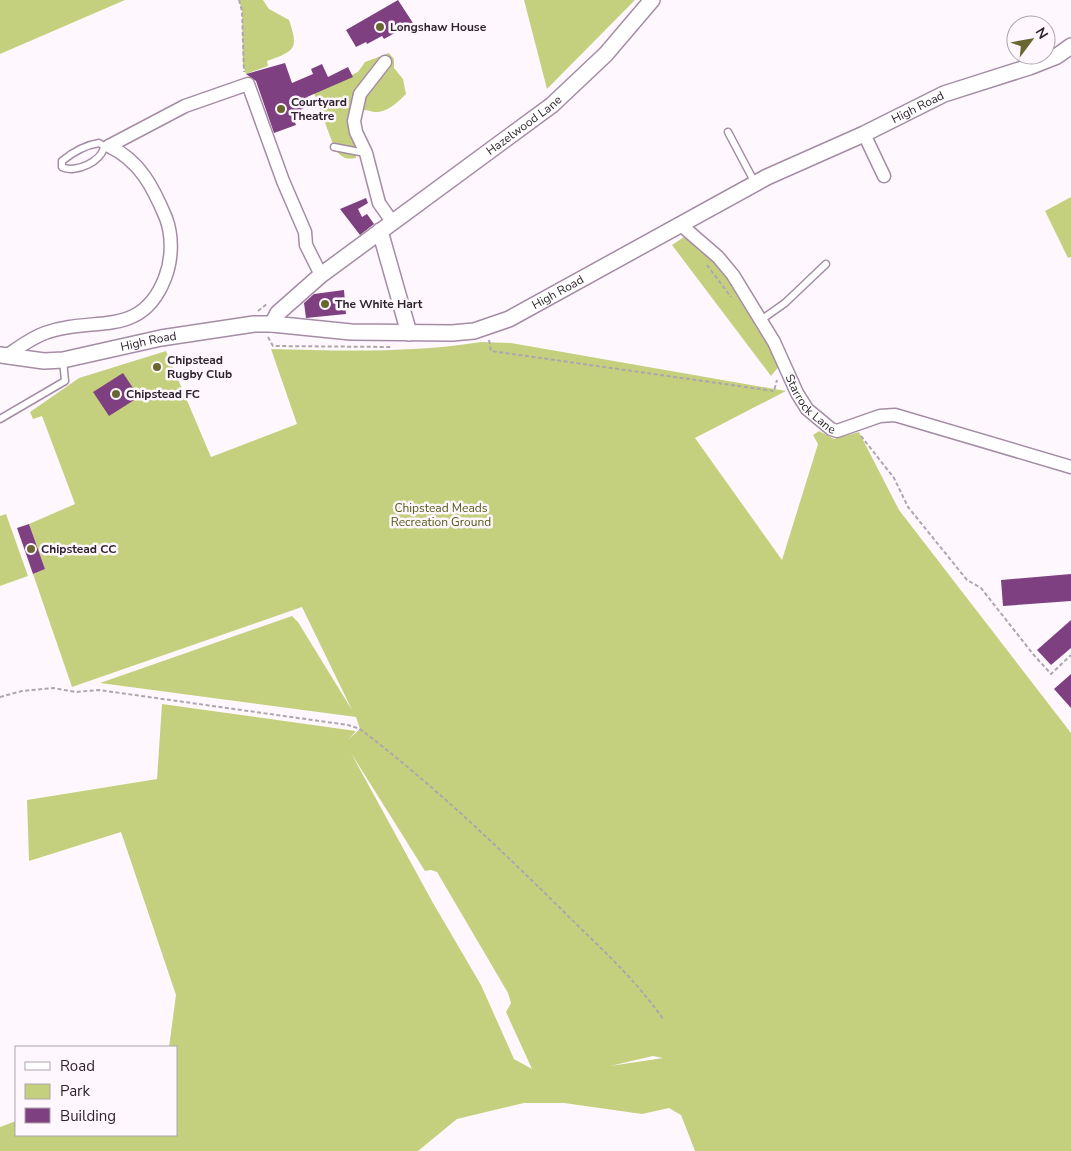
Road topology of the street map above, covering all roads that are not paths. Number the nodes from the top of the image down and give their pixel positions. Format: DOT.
graph roads {
  1 [pos="652,0"];
  2 [pos="1071,46"];
  3 [pos="385,62"];
  4 [pos="728,132"];
  5 [pos="864,134"];
  6 [pos="106,146"];
  7 [pos="334,148"];
  8 [pos="366,153"];
  9 [pos="884,176"];
  10 [pos="755,183"];
  11 [pos="393,223"];
  12 [pos="681,224"];
  13 [pos="380,231"];
  14 [pos="826,264"];
  15 [pos="321,275"];
  16 [pos="761,320"];
  17 [pos="270,330"];
  18 [pos="409,333"];
  19 [pos="3,356"];
  20 [pos="63,360"];
  21 [pos="0,419"];
  22 [pos="1071,467"];
  1 -- 11 [label="street, Hazelwood Lane"];
  2 -- 5 [label="street, High Road"];
  3 -- 8 [label="street"];
  4 -- 10 [label="lane"];
  5 -- 9 [label="street"];
  5 -- 10 [label="street, High Road"];
  6 -- 6 [label="lane"];
  6 -- 15 [label="street"];
  6 -- 19 [label="street"];
  7 -- 8 [label="lane"];
  8 -- 11 [label="street"];
  10 -- 12 [label="street, High Road"];
  11 -- 13 [label="street, Hazelwood Lane"];
  12 -- 16 [label="street, Starrock Lane"];
  12 -- 18 [label="street, High Road"];
  13 -- 15 [label="street, Hazelwood Lane"];
  13 -- 18 [label="street"];
  14 -- 16 [label="lane"];
  15 -- 17 [label="street, Hazelwood Lane"];
  16 -- 22 [label="street, Starrock Lane"];
  17 -- 18 [label="street, High Road"];
  17 -- 20 [label="street, High Road"];
  19 -- 20 [label="street, High Road"];
  20 -- 21 [label="lane"];
}
